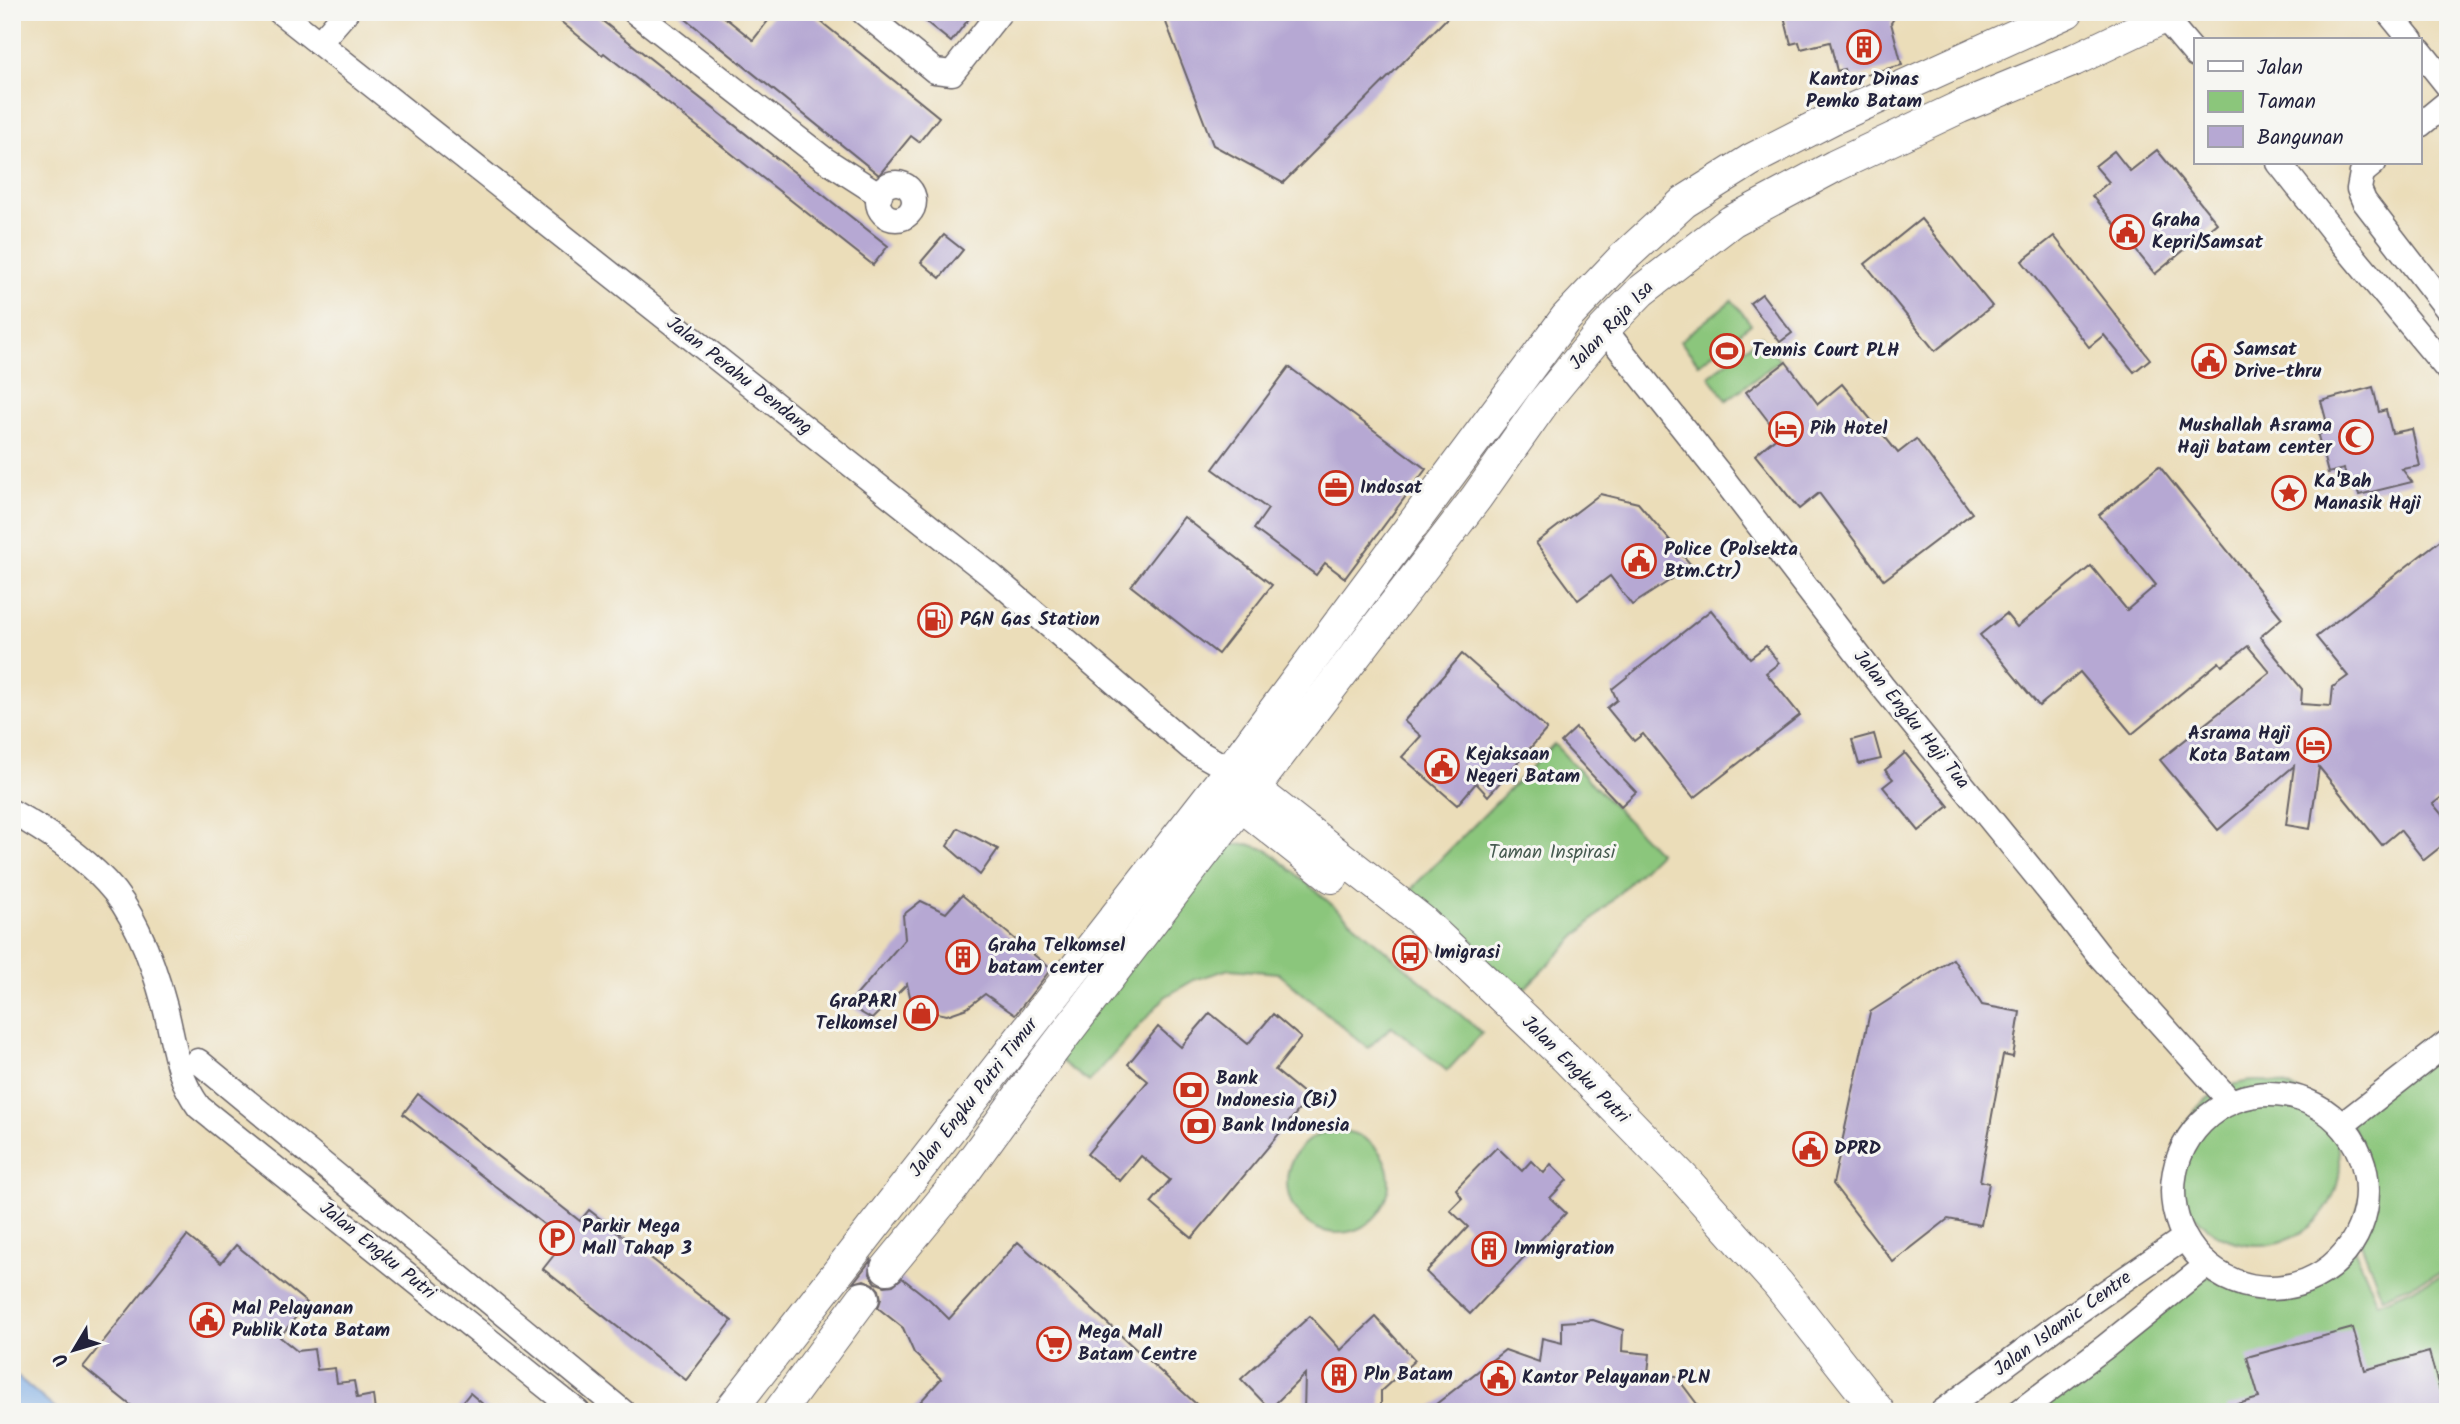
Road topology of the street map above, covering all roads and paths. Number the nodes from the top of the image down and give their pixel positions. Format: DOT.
graph roads {
  1 [pos="280,12"];
  2 [pos="346,12"];
  3 [pos="635,12"];
  4 [pos="863,12"];
  5 [pos="1000,12"];
  6 [pos="2067,12"];
  7 [pos="2388,12"];
  8 [pos="2169,15"];
  9 [pos="2409,38"];
  10 [pos="319,43"];
  11 [pos="2194,52"];
  12 [pos="2422,53"];
  13 [pos="1943,69"];
  14 [pos="2444,74"];
  15 [pos="2448,102"];
  16 [pos="1960,107"];
  17 [pos="2422,123"];
  18 [pos="2280,164"];
  19 [pos="2373,164"];
  20 [pos="880,195"];
  21 [pos="2448,310"];
  22 [pos="1604,329"];
  23 [pos="2448,370"];
  24 [pos="1224,777"];
  25 [pos="1248,797"];
  26 [pos="12,812"];
  27 [pos="2448,1042"];
  28 [pos="198,1061"];
  29 [pos="2231,1102"];
  30 [pos="2342,1125"];
  31 [pos="2185,1238"];
  32 [pos="2207,1265"];
  33 [pos="887,1268"];
  34 [pos="863,1298"];
  35 [pos="578,1412"];
  36 [pos="623,1412"];
  37 [pos="729,1412"];
  38 [pos="779,1412"];
  39 [pos="1855,1412"];
  40 [pos="1879,1412"];
  41 [pos="1942,1412"];
  42 [pos="2019,1412"];
  1 -- 10 [label="street, Jalan Perahu Dendang"];
  2 -- 10 [label="street"];
  3 -- 20 [label="street"];
  4 -- 5 [label="street"];
  6 -- 13 [label="main road, Jalan Raja Isa"];
  7 -- 9 [label="street"];
  8 -- 11 [label="street"];
  8 -- 16 [label="main road, Jalan Raja Isa"];
  10 -- 24 [label="street, Jalan Perahu Dendang"];
  12 -- 14 [label="street"];
  13 -- 16 [label="main road"];
  13 -- 24 [label="main road, Jalan Raja Isa"];
  15 -- 17 [label="street"];
  16 -- 22 [label="main road, Jalan Raja Isa"];
  18 -- 23 [label="street"];
  19 -- 21 [label="street"];
  22 -- 25 [label="main road, Jalan Raja Isa"];
  22 -- 29 [label="street, Jalan Engku Haji Tua"];
  24 -- 25 [label="main road, Jalan Engku Putri"];
  24 -- 37 [label="main road, Jalan Engku Putri Timur"];
  25 -- 33 [label="main road, Jalan Engku Putri Timur"];
  25 -- 39 [label="main road, Jalan Engku Putri"];
  25 -- 40 [label="main road, Jalan Engku Putri"];
  26 -- 35 [label="street, Jalan Engku Putri"];
  27 -- 30 [label="street"];
  28 -- 36 [label="street"];
  29 -- 30 [label="street"];
  29 -- 31 [label="street"];
  30 -- 32 [label="street"];
  31 -- 32 [label="street"];
  31 -- 41 [label="street, Jalan Islamic Centre"];
  32 -- 42 [label="street"];
  34 -- 38 [label="main road"];
}
